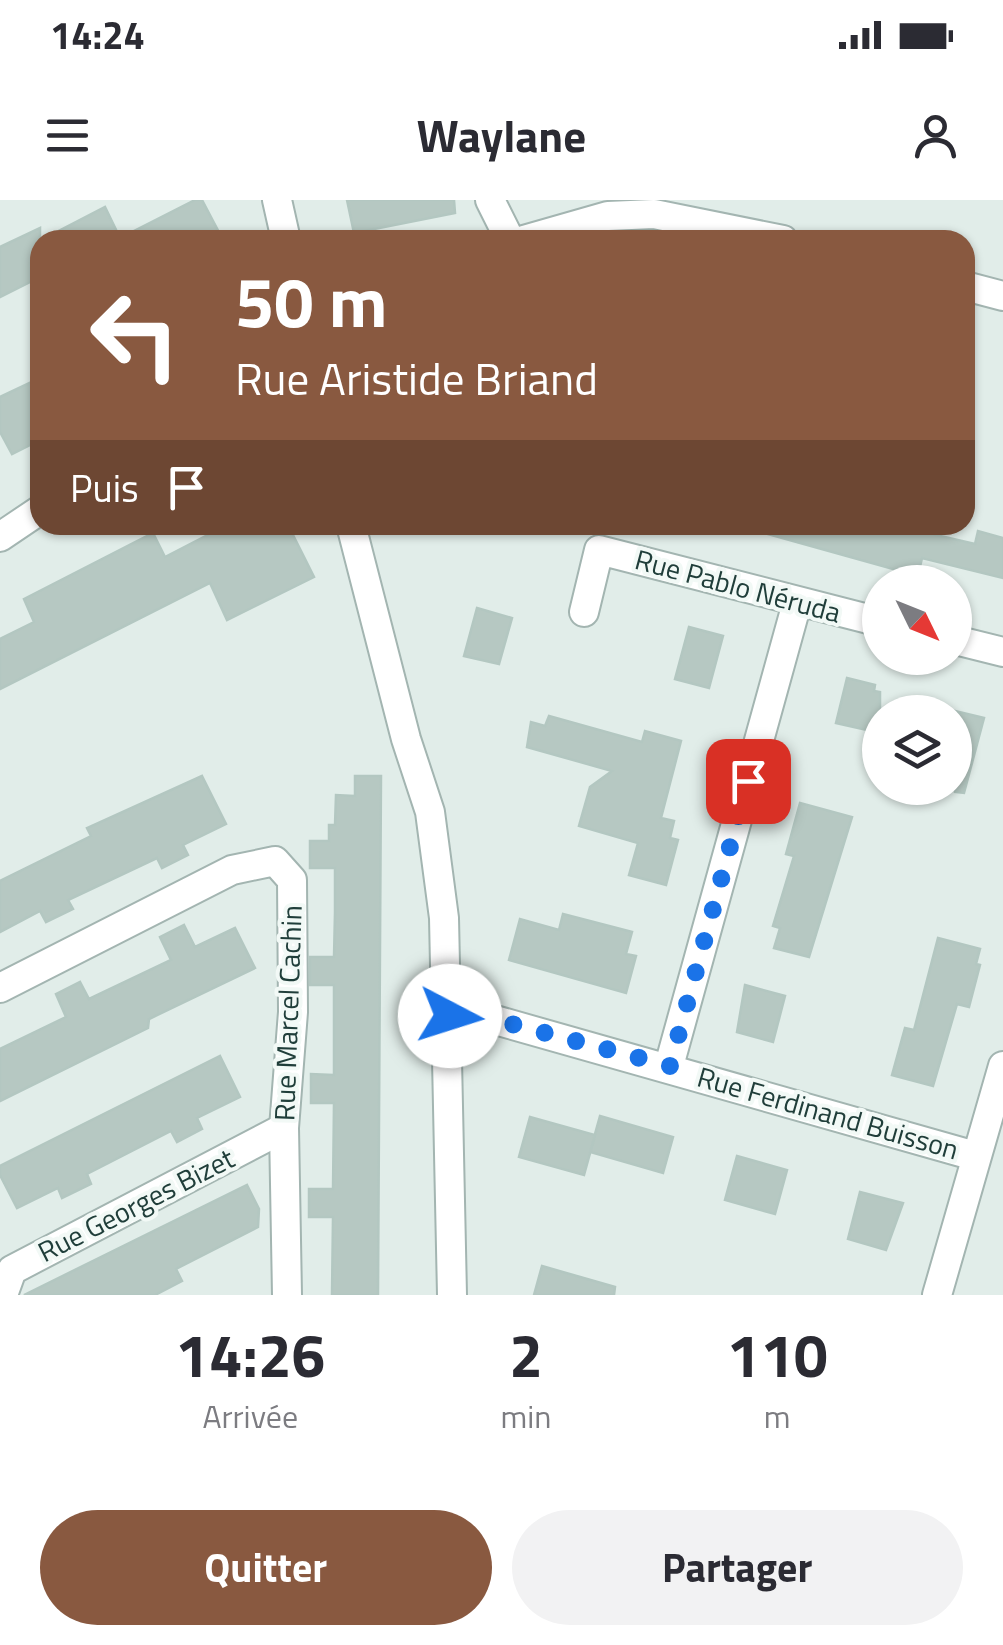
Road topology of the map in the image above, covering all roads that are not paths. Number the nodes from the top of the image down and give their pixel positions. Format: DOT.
graph roads {
  1 [pos="277,200"];
  2 [pos="490,200"];
  3 [pos="284,230"];
  4 [pos="505,230"];
  5 [pos="559,230"];
  6 [pos="734,230"];
  7 [pos="975,289"];
  8 [pos="1003,296"];
  9 [pos="30,517"];
  10 [pos="355,535"];
  11 [pos="0,537"];
  12 [pos="797,603"];
  13 [pos="584,612"];
  14 [pos="862,618"];
  15 [pos="972,644"];
  16 [pos="1003,652"];
  17 [pos="0,988"];
  18 [pos="450,1016"];
  19 [pos="670,1066"];
  20 [pos="1003,1066"];
  21 [pos="284,1128"];
  22 [pos="975,1156"];
  23 [pos="3,1295"];
  24 [pos="287,1295"];
  25 [pos="452,1295"];
  26 [pos="937,1295"];
  1 -- 3 [label="street"];
  2 -- 4 [label="street"];
  5 -- 6 [label="street"];
  7 -- 8 [label="street"];
  9 -- 11 [label="street"];
  10 -- 18 [label="street"];
  12 -- 13 [label="street, Rue Pablo Néruda"];
  12 -- 14 [label="street, Rue Pablo Néruda"];
  12 -- 19 [label="street"];
  15 -- 16 [label="street"];
  17 -- 21 [label="street, Rue Marcel Cachin"];
  18 -- 19 [label="street, Rue Ferdinand Buisson"];
  18 -- 25 [label="street"];
  19 -- 22 [label="street, Rue Ferdinand Buisson"];
  20 -- 22 [label="street"];
  21 -- 23 [label="street, Rue Georges Bizet"];
  21 -- 24 [label="street, Rue Marcel Cachin"];
  22 -- 26 [label="street"];
}
